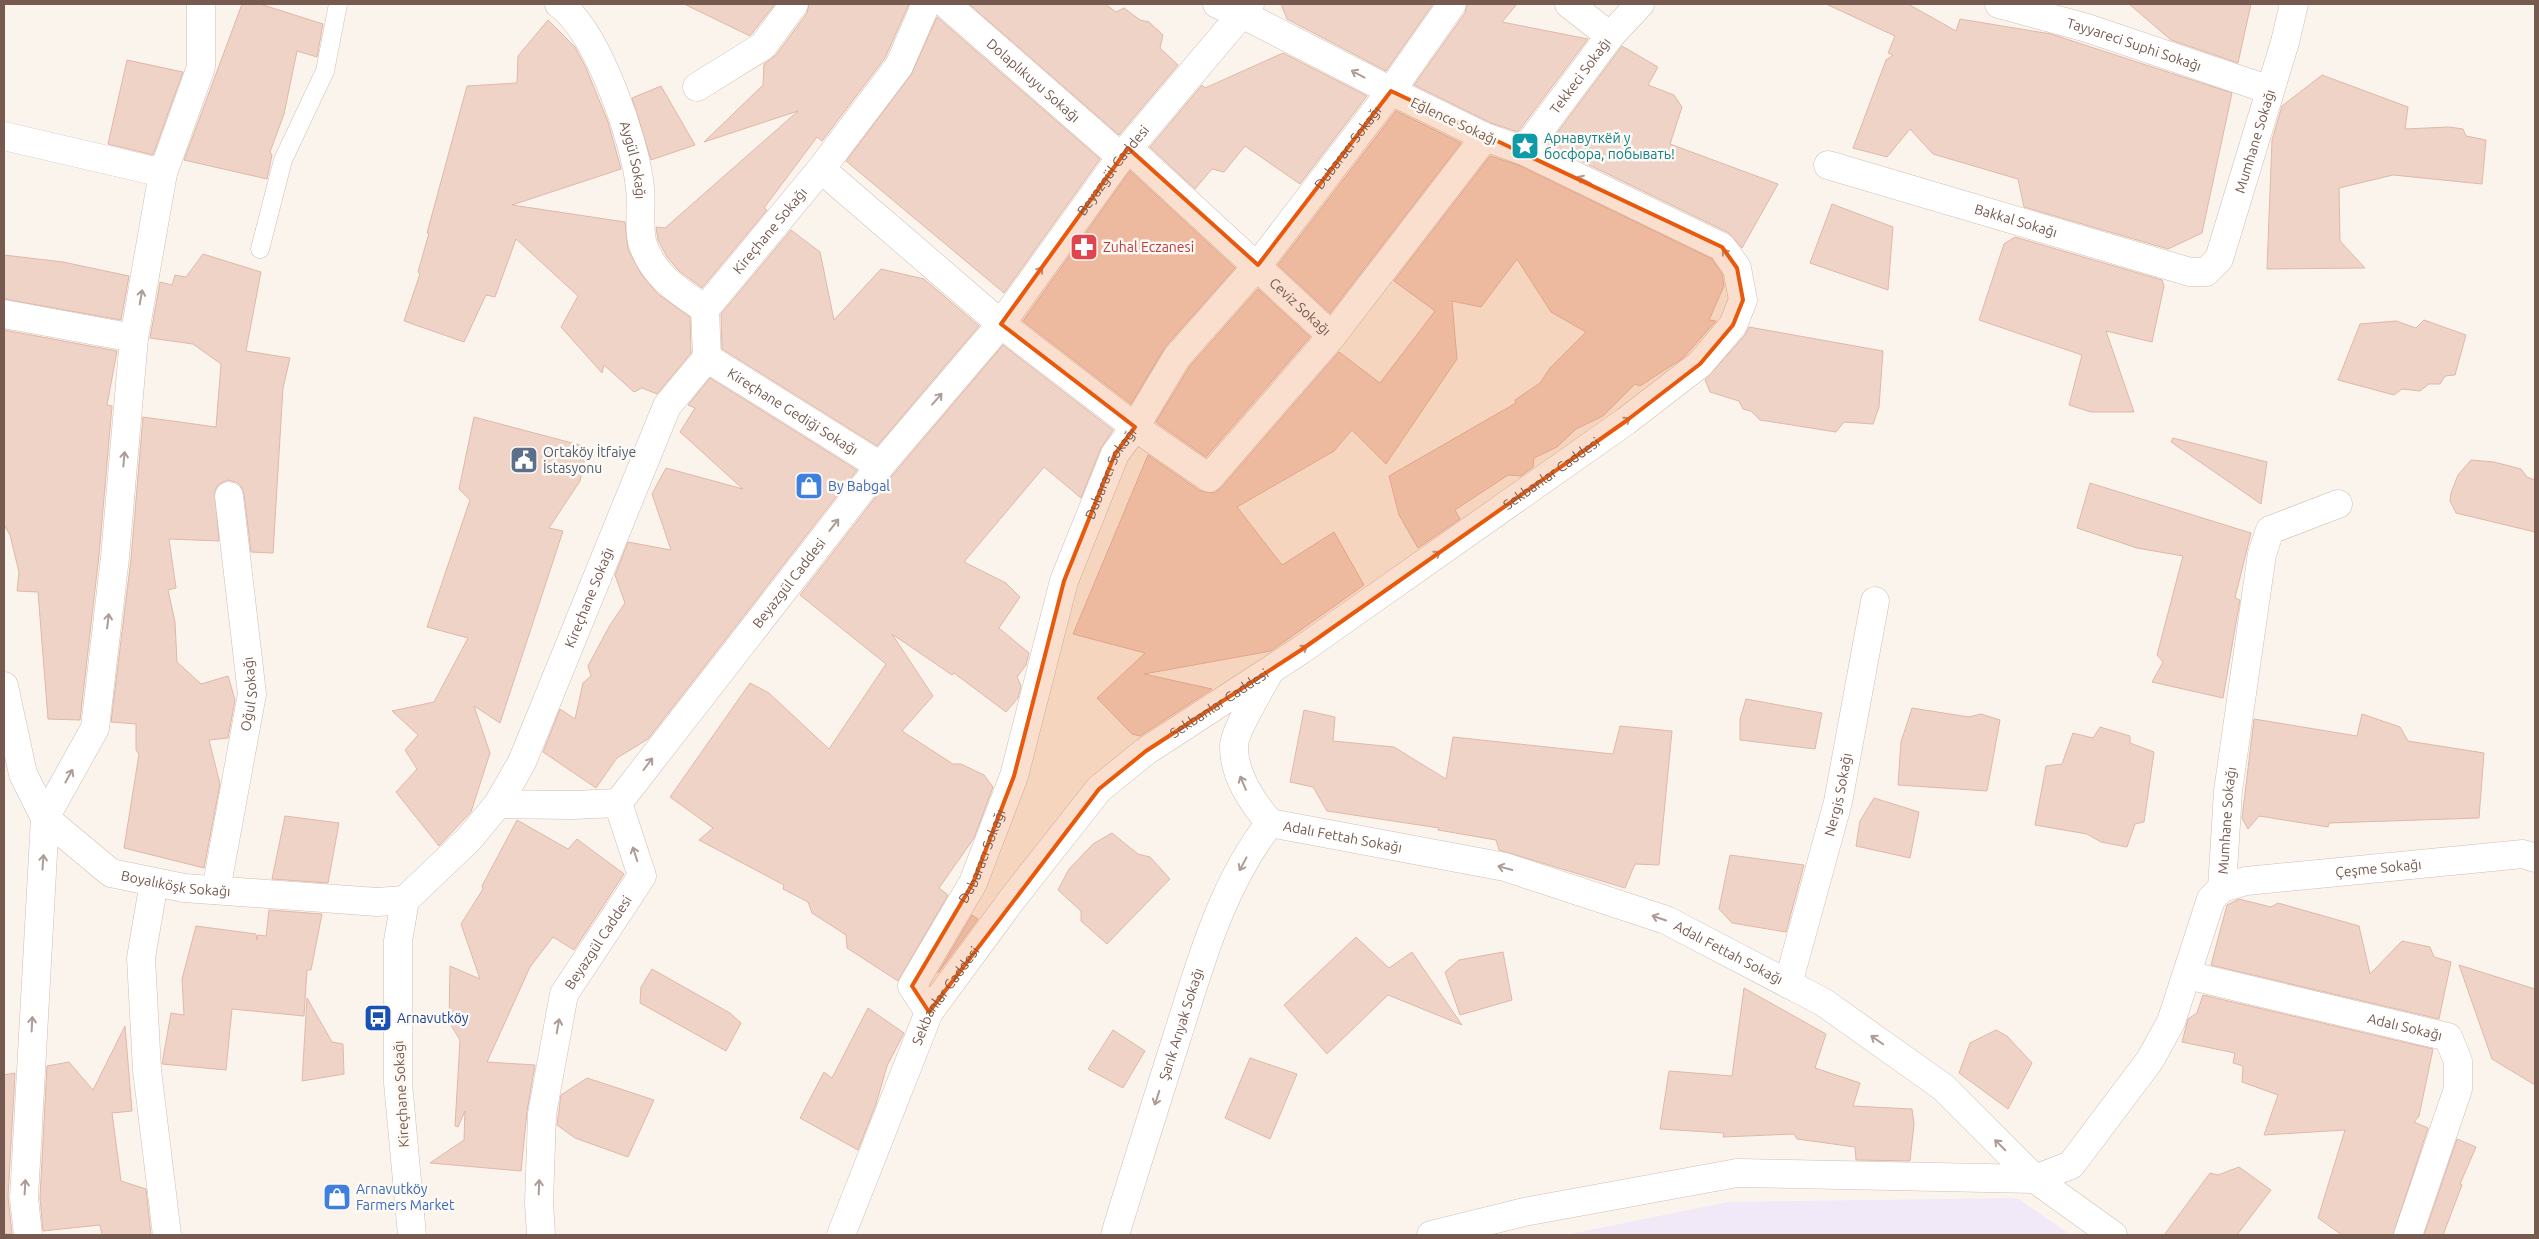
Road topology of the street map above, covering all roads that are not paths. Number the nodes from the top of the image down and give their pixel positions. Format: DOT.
graph roads {
  1 [pos="201,4"];
  2 [pos="338,4"];
  3 [pos="559,4"];
  4 [pos="794,4"];
  5 [pos="926,4"];
  6 [pos="946,4"];
  7 [pos="1217,4"];
  8 [pos="1452,4"];
  9 [pos="1569,4"];
  10 [pos="1640,4"];
  11 [pos="1999,4"];
  12 [pos="2294,4"];
  13 [pos="1246,9"];
  14 [pos="2051,10"];
  15 [pos="1610,36"];
  16 [pos="697,87"];
  17 [pos="2270,90"];
  18 [pos="1390,92"];
  19 [pos="4,136"];
  20 [pos="1485,137"];
  21 [pos="1524,151"];
  22 [pos="1124,152"];
  23 [pos="1828,165"];
  24 [pos="821,169"];
  25 [pos="163,173"];
  26 [pos="260,249"];
  27 [pos="1258,265"];
  28 [pos="2206,272"];
  29 [pos="1743,300"];
  30 [pos="705,309"];
  31 [pos="4,314"];
  32 [pos="1002,324"];
  33 [pos="1332,336"];
  34 [pos="134,338"];
  35 [pos="707,358"];
  36 [pos="1135,427"];
  37 [pos="880,466"];
  38 [pos="229,496"];
  39 [pos="2338,504"];
  40 [pos="1875,601"];
  41 [pos="1271,669"];
  42 [pos="4,686"];
  43 [pos="618,802"];
  44 [pos="498,804"];
  45 [pos="46,818"];
  46 [pos="1270,823"];
  47 [pos="2535,858"];
  48 [pos="154,882"];
  49 [pos="2222,888"];
  50 [pos="216,890"];
  51 [pos="405,900"];
  52 [pos="2187,975"];
  53 [pos="1788,984"];
  54 [pos="929,1012"];
  55 [pos="2035,1179"];
  56 [pos="28,1235"];
  57 [pos="166,1235"];
  58 [pos="412,1235"];
  59 [pos="541,1235"];
  60 [pos="841,1235"];
  61 [pos="1114,1235"];
  62 [pos="1431,1235"];
  63 [pos="2112,1235"];
  64 [pos="2408,1235"];
  1 -- 25 [label="street"];
  2 -- 26 [label="lane"];
  3 -- 30 [label="street, Aygül Sokağı"];
  4 -- 16 [label="street"];
  5 -- 24 [label="street, Kireçhane Sokağı"];
  6 -- 22 [label="street, Dolaplıkuyu Sokağı"];
  7 -- 13 [label="street, Eğlence Sokağı"];
  8 -- 18 [label="street, Dubaracı Sokağı"];
  9 -- 15 [label="street"];
  10 -- 15 [label="street, Tekkeci Sokağı"];
  11 -- 14 [label="street, Tayyareci Suphi Sokağı"];
  12 -- 17 [label="street, Mumhane Sokağı"];
  18 -- 13 [label="street, Eğlence Sokağı, one-way"];
  13 -- 22 [label="street, Beyazgül Caddesi"];
  14 -- 17 [label="street, Tayyareci Suphi Sokağı"];
  15 -- 21 [label="street, Tekkeci Sokağı"];
  17 -- 28 [label="street, Mumhane Sokağı"];
  18 -- 20 [label="street, Eğlence Sokağı"];
  18 -- 27 [label="street, Dubaracı Sokağı"];
  19 -- 25 [label="street"];
  20 -- 21 [label="street, Eğlence Sokağı"];
  20 -- 33 [label="street, Ceviz Sokağı"];
  29 -- 21 [label="street, Eğlence Sokağı, one-way"];
  22 -- 27 [label="street, Ceviz Sokağı"];
  32 -- 22 [label="street, Beyazgül Caddesi, one-way"];
  23 -- 28 [label="street, Bakkal Sokağı"];
  24 -- 30 [label="street, Kireçhane Sokağı"];
  24 -- 32 [label="street"];
  34 -- 25 [label="street, one-way"];
  27 -- 33 [label="street, Ceviz Sokağı"];
  27 -- 36 [label="street, Dubaracı Sokağı"];
  41 -- 29 [label="street, Sekbanlar Caddesi, one-way"];
  30 -- 35 [label="street"];
  31 -- 34 [label="street"];
  32 -- 36 [label="street"];
  37 -- 32 [label="street, Beyazgül Caddesi, one-way"];
  33 -- 36 [label="street"];
  45 -- 34 [label="street, one-way"];
  35 -- 37 [label="street, Kireçhane Gediği Sokağı"];
  35 -- 44 [label="street, Kireçhane Sokağı"];
  36 -- 54 [label="street, Dubaracı Sokağı"];
  43 -- 37 [label="street, Beyazgül Caddesi, one-way"];
  38 -- 50 [label="street, Oğul Sokağı"];
  39 -- 49 [label="street, Mumhane Sokağı"];
  40 -- 53 [label="street, Nergis Sokağı"];
  46 -- 41 [label="street, one-way"];
  41 -- 54 [label="street, Sekbanlar Caddesi"];
  42 -- 45 [label="street, Boyalıköşk Sokağı"];
  43 -- 44 [label="street"];
  59 -- 43 [label="street, Beyazgül Caddesi, one-way"];
  44 -- 51 [label="street, Kireçhane Sokağı"];
  45 -- 48 [label="street, Boyalıköşk Sokağı"];
  56 -- 45 [label="street, one-way"];
  53 -- 46 [label="street, Adalı Fettah Sokağı, one-way"];
  46 -- 61 [label="street, Şarık Arıyak Sokağı, one-way"];
  47 -- 49 [label="street, Çeşme Sokağı"];
  48 -- 50 [label="street, Boyalıköşk Sokağı"];
  48 -- 57 [label="street"];
  49 -- 52 [label="street, Mumhane Sokağı"];
  50 -- 51 [label="street, Boyalıköşk Sokağı"];
  51 -- 58 [label="street, Kireçhane Sokağı"];
  52 -- 55 [label="street, Mumhane Sokağı"];
  52 -- 64 [label="street, Adalı Sokağı"];
  55 -- 53 [label="street, Adalı Fettah Sokağı, one-way"];
  54 -- 60 [label="street, Sekbanlar Caddesi"];
  55 -- 62 [label="street"];
  55 -- 63 [label="street, Adalı Fettah Sokağı"];
}
